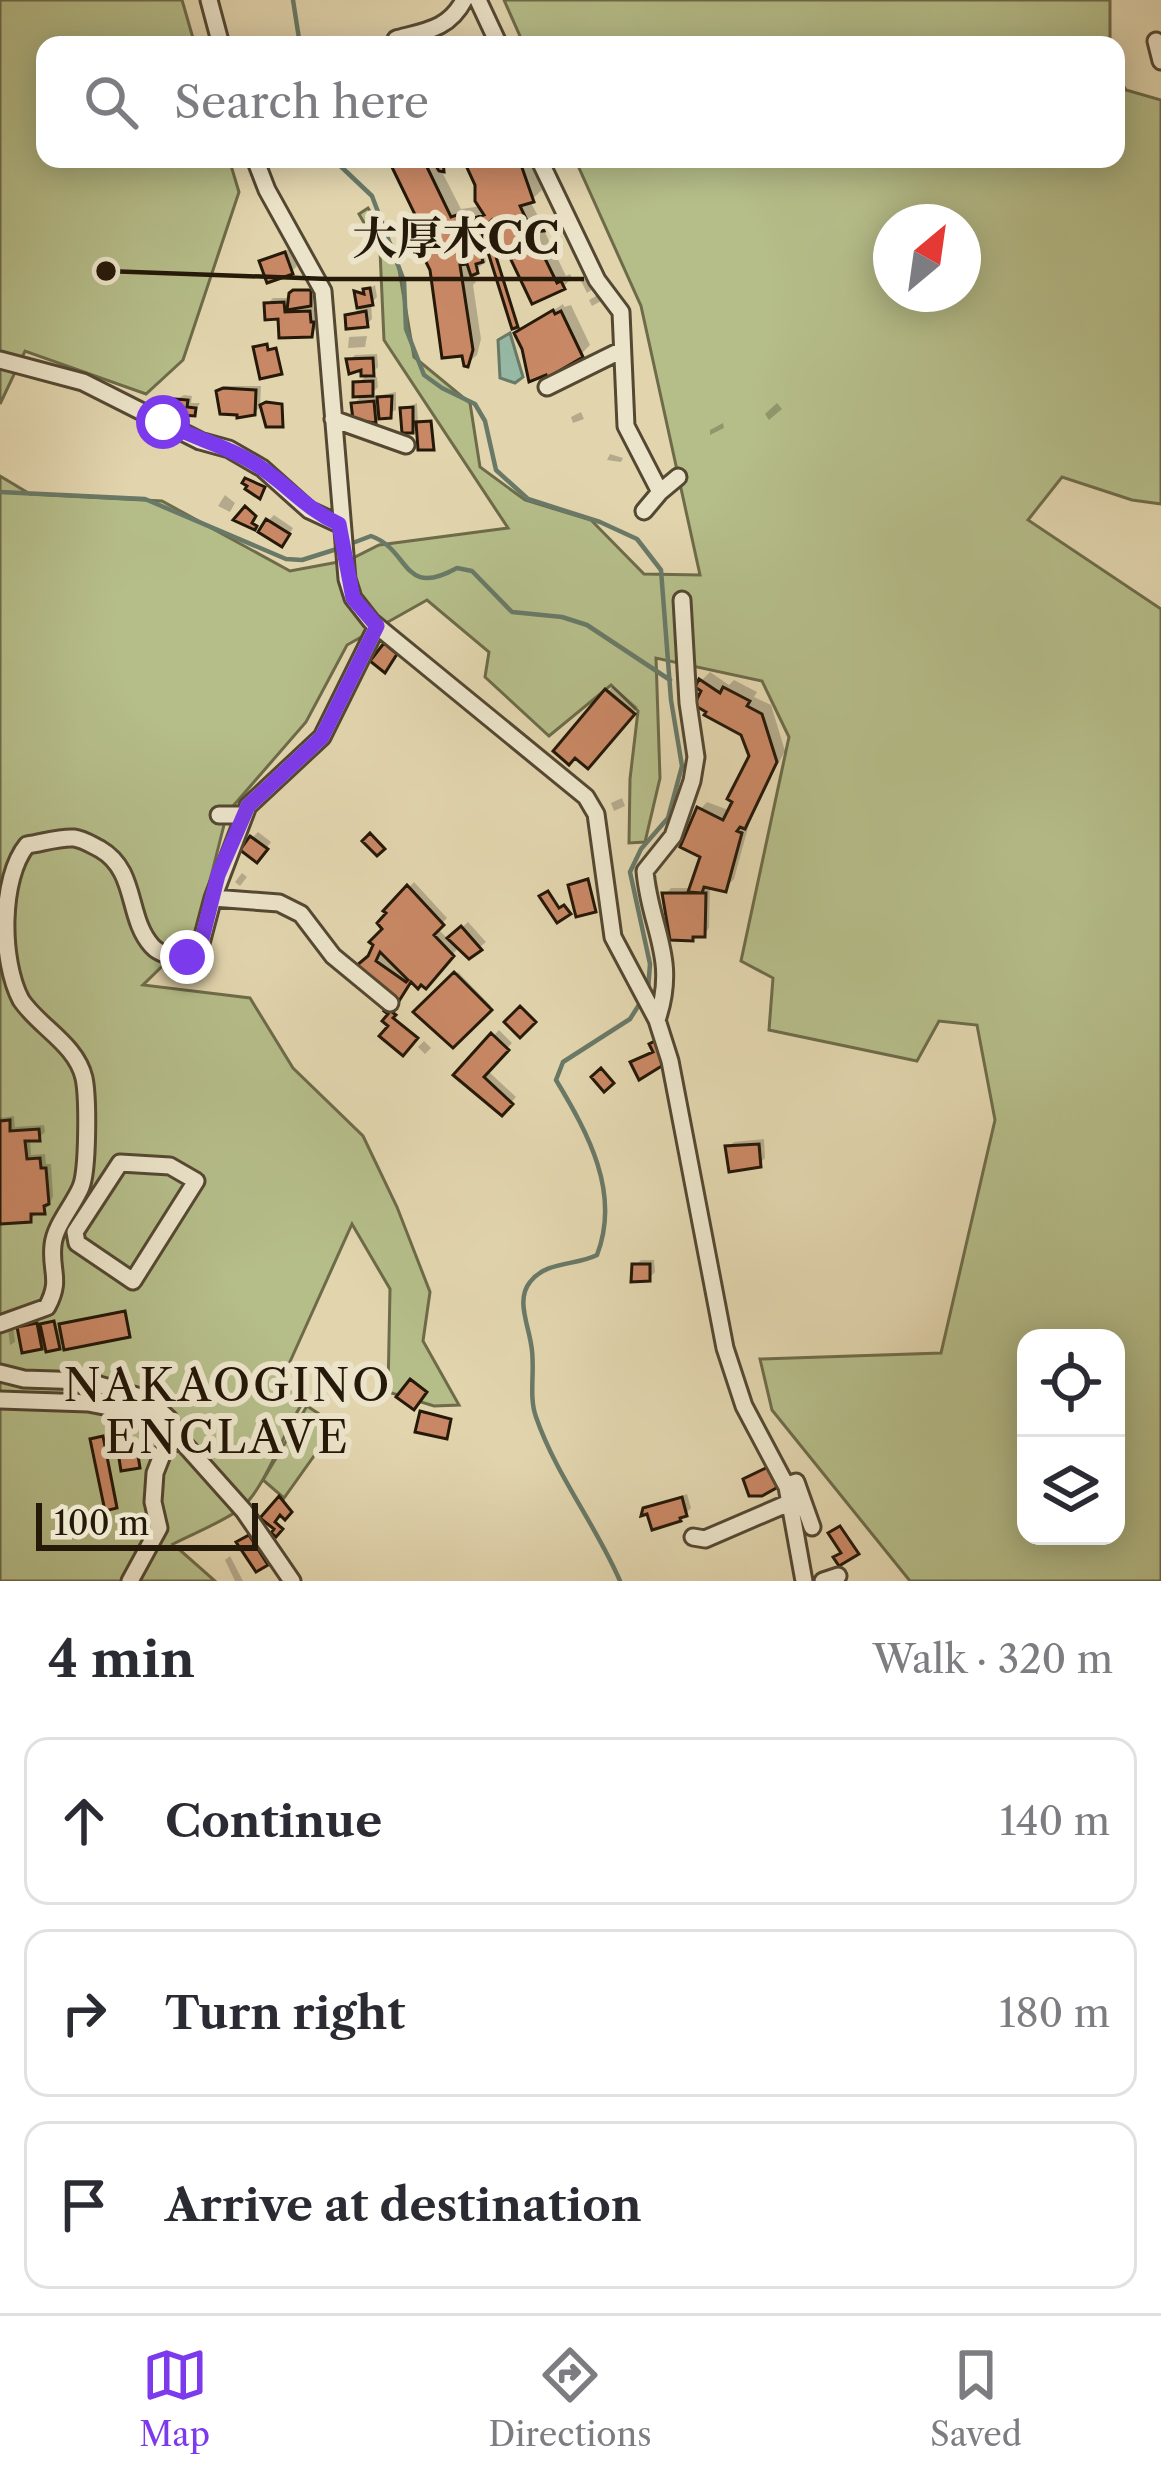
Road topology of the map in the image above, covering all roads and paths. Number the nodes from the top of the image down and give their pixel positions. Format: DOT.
graph roads {
  1 [pos="209,0"];
  2 [pos="464,0"];
  3 [pos="478,0"];
  4 [pos="219,36"];
  5 [pos="407,36"];
  6 [pos="495,36"];
  7 [pos="1156,41"];
  8 [pos="1161,61"];
  9 [pos="258,168"];
  10 [pos="543,168"];
  11 [pos="622,350"];
  12 [pos="0,360"];
  13 [pos="547,387"];
  14 [pos="333,419"];
  15 [pos="406,446"];
  16 [pos="677,477"];
  17 [pos="340,527"];
  18 [pos="682,600"];
  19 [pos="377,626"];
  20 [pos="219,814"];
  21 [pos="244,815"];
  22 [pos="213,898"];
  23 [pos="390,1003"];
  24 [pos="653,1014"];
  25 [pos="82,1204"];
  26 [pos="0,1324"];
  27 [pos="0,1373"];
  28 [pos="0,1400"];
  29 [pos="169,1419"];
  30 [pos="178,1437"];
  31 [pos="164,1450"];
  32 [pos="198,1459"];
  33 [pos="789,1493"];
  34 [pos="812,1527"];
  35 [pos="693,1537"];
  36 [pos="130,1581"];
  37 [pos="292,1581"];
  38 [pos="804,1581"];
  1 -- 4 [label="street"];
  2 -- 5 [label="street"];
  3 -- 6 [label="street"];
  7 -- 8 [label="street"];
  9 -- 14 [label="street"];
  10 -- 11 [label="street"];
  11 -- 13 [label="street"];
  11 -- 16 [label="street"];
  12 -- 17 [label="street"];
  14 -- 15 [label="street"];
  14 -- 17 [label="street"];
  17 -- 19 [label="street"];
  18 -- 24 [label="street"];
  19 -- 21 [label="street"];
  19 -- 24 [label="street"];
  20 -- 21 [label="street"];
  21 -- 22 [label="street"];
  22 -- 23 [label="street"];
  22 -- 25 [label="street"];
  24 -- 33 [label="street"];
  25 -- 25 [label="street"];
  25 -- 26 [label="street"];
  27 -- 29 [label="street"];
  28 -- 29 [label="street"];
  29 -- 30 [label="street"];
  30 -- 31 [label="street"];
  30 -- 32 [label="street"];
  31 -- 32 [label="street"];
  31 -- 36 [label="street"];
  32 -- 37 [label="street"];
  33 -- 34 [label="street"];
  33 -- 35 [label="street"];
  33 -- 38 [label="street"];
}
